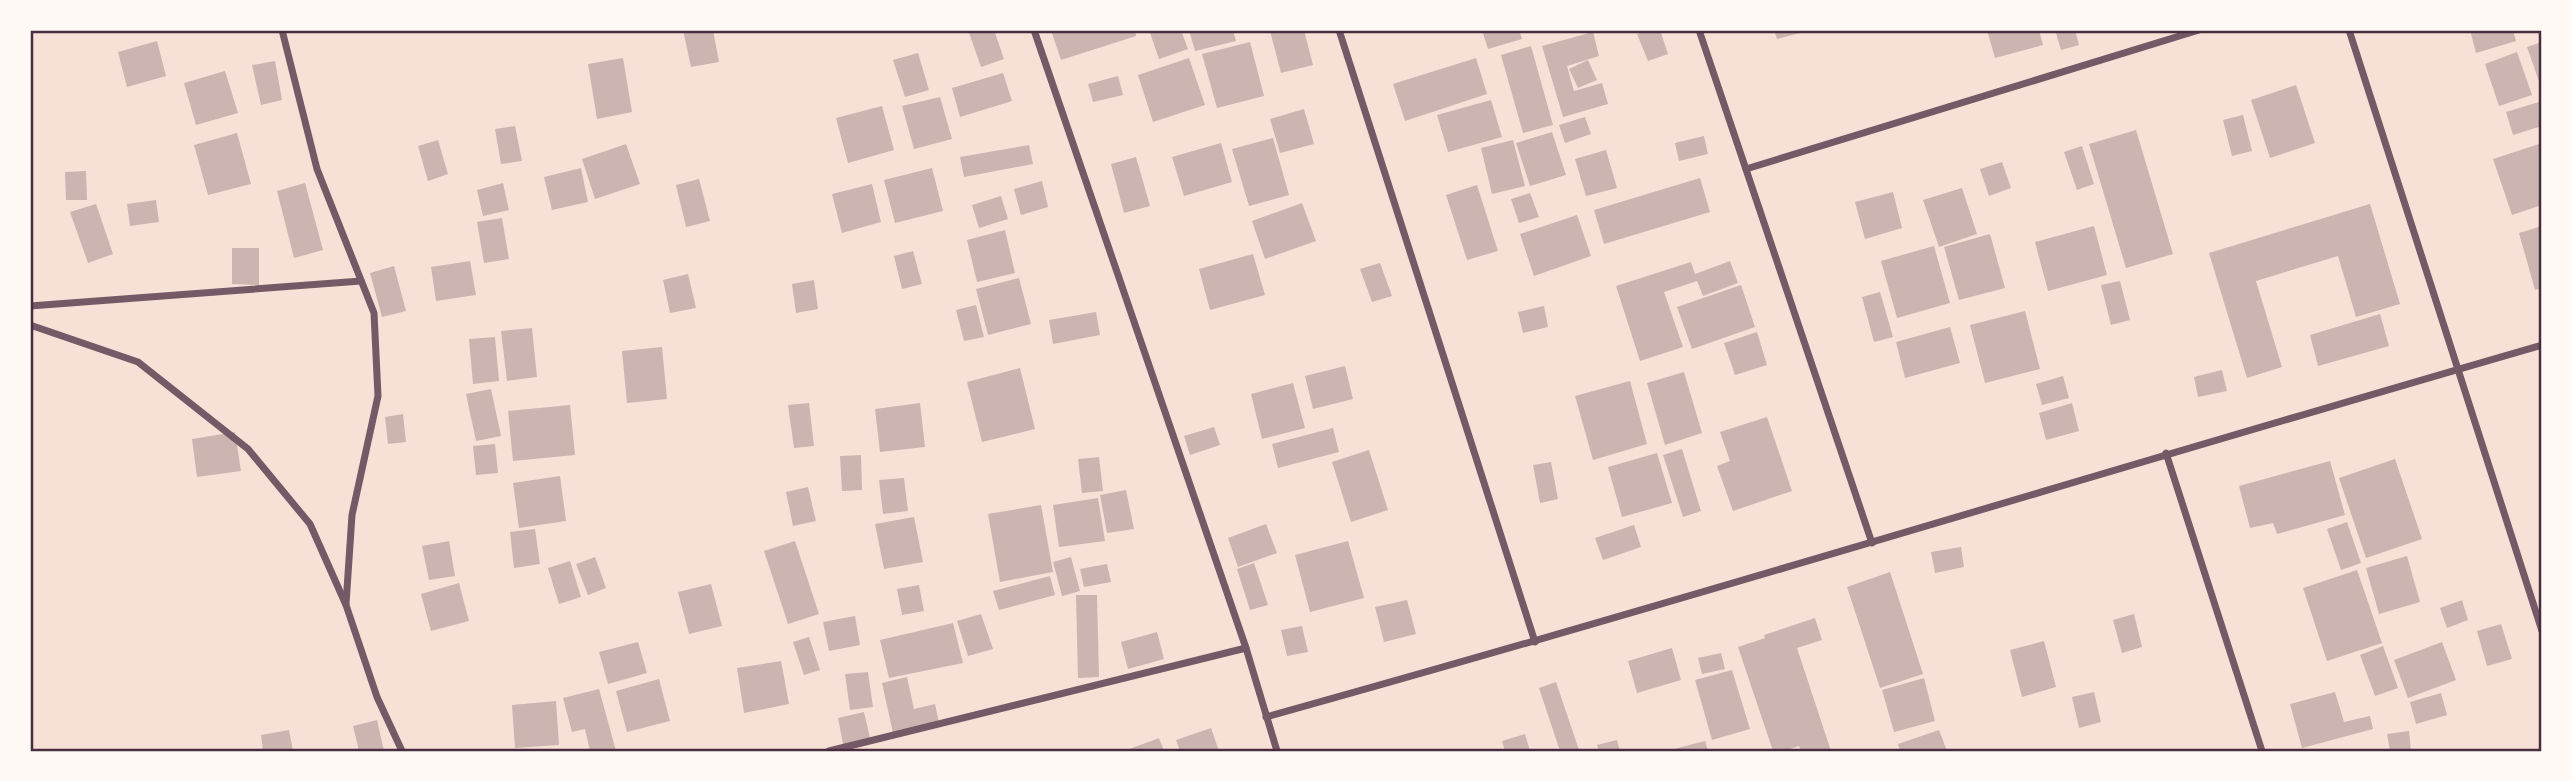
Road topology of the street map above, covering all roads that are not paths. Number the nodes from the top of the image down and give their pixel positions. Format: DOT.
graph roads {
  1 [pos="282,30"];
  2 [pos="1034,30"];
  3 [pos="1339,30"];
  4 [pos="1699,30"];
  5 [pos="2199,30"];
  6 [pos="2348,30"];
  7 [pos="1746,169"];
  8 [pos="361,281"];
  9 [pos="30,306"];
  10 [pos="30,326"];
  11 [pos="2542,345"];
  12 [pos="2458,369"];
  13 [pos="2166,453"];
  14 [pos="1872,543"];
  15 [pos="346,604"];
  16 [pos="2542,631"];
  17 [pos="1535,642"];
  18 [pos="1246,648"];
  19 [pos="1266,718"];
  20 [pos="402,751"];
  21 [pos="829,751"];
  22 [pos="1277,751"];
  23 [pos="2262,751"];
  1 -- 8 [label="street"];
  2 -- 18 [label="street"];
  3 -- 17 [label="street"];
  4 -- 7 [label="street"];
  5 -- 7 [label="street"];
  6 -- 12 [label="street"];
  7 -- 14 [label="street"];
  8 -- 9 [label="street"];
  8 -- 15 [label="street"];
  10 -- 15 [label="street"];
  11 -- 12 [label="street"];
  12 -- 13 [label="street"];
  12 -- 16 [label="street"];
  13 -- 14 [label="street"];
  13 -- 23 [label="street"];
  14 -- 17 [label="street"];
  15 -- 20 [label="street"];
  17 -- 19 [label="street"];
  18 -- 19 [label="street"];
  18 -- 21 [label="street"];
  19 -- 22 [label="street"];
}
